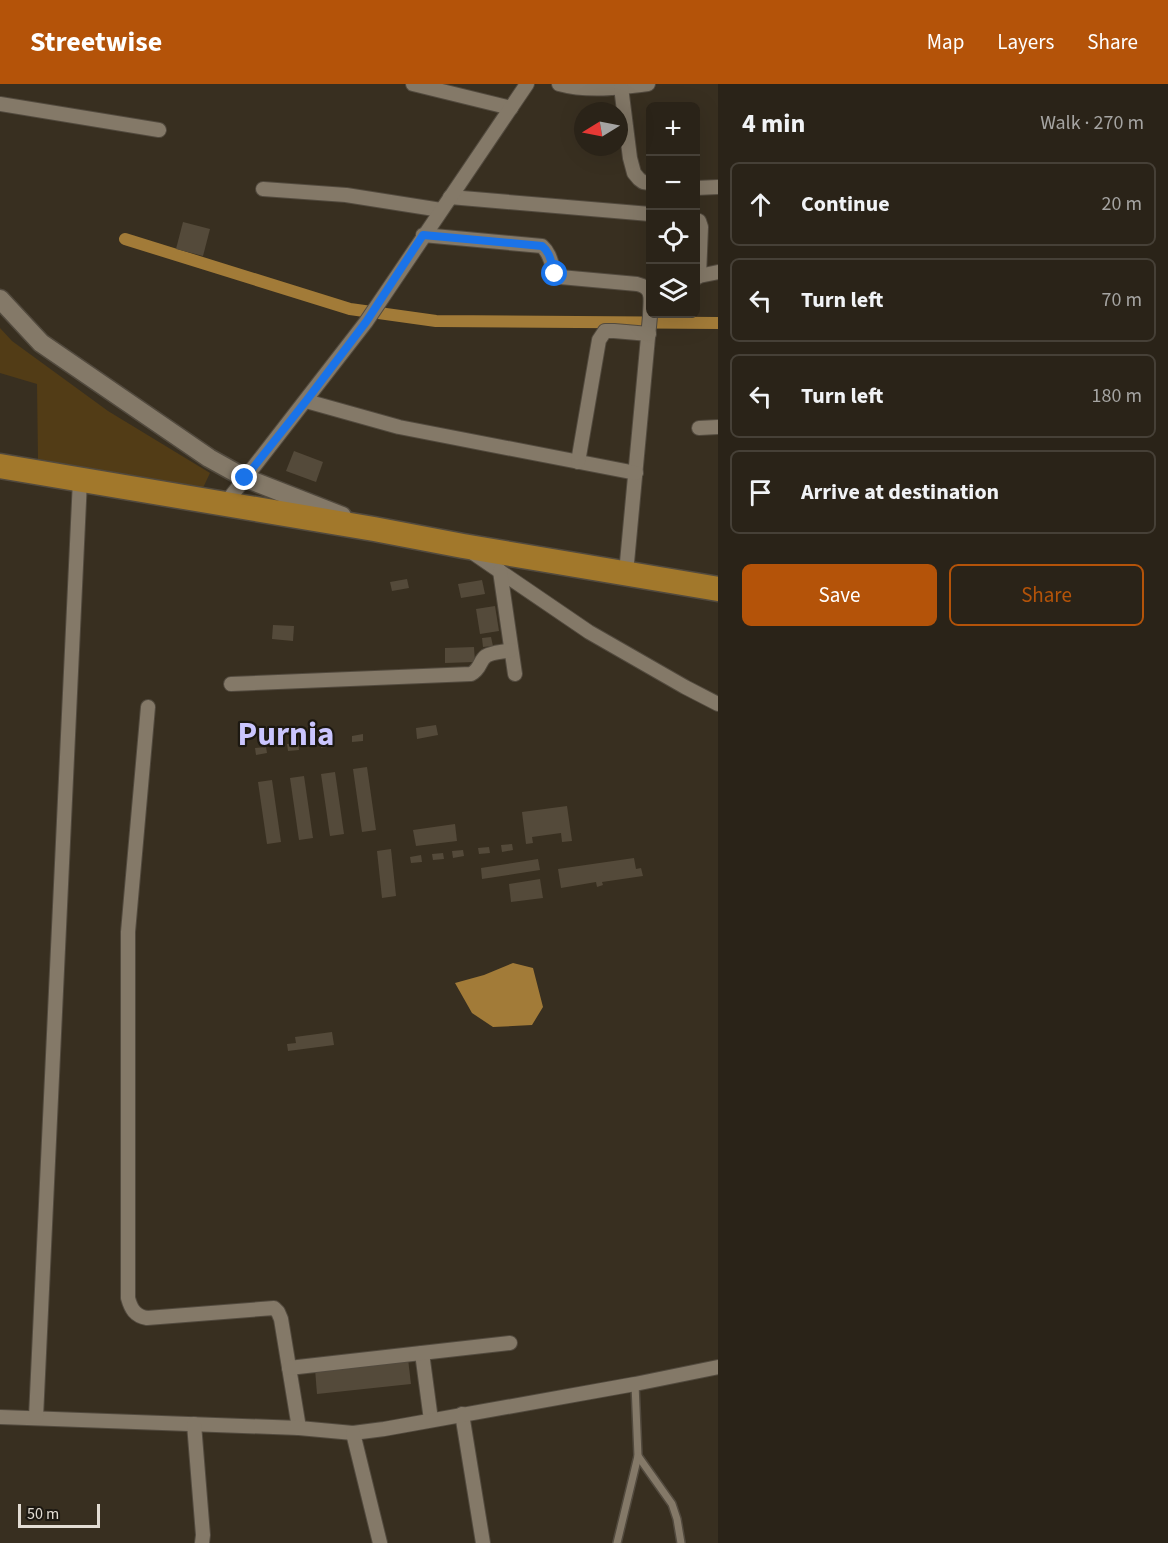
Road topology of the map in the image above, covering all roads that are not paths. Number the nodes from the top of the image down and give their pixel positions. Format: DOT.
graph roads {
  1 [pos="413,84"];
  2 [pos="527,84"];
  3 [pos="559,84"];
  4 [pos="648,84"];
  5 [pos="621,87"];
  6 [pos="0,104"];
  7 [pos="511,108"];
  8 [pos="159,129"];
  9 [pos="646,182"];
  10 [pos="718,187"];
  11 [pos="700,188"];
  12 [pos="263,189"];
  13 [pos="450,197"];
  14 [pos="441,210"];
  15 [pos="646,214"];
  16 [pos="700,224"];
  17 [pos="423,235"];
  18 [pos="700,240"];
  19 [pos="718,272"];
  20 [pos="700,276"];
  21 [pos="646,286"];
  22 [pos="0,299"];
  23 [pos="650,318"];
  24 [pos="650,326"];
  25 [pos="306,401"];
  26 [pos="718,427"];
  27 [pos="699,428"];
  28 [pos="578,462"];
  29 [pos="0,466"];
  30 [pos="636,473"];
  31 [pos="245,478"];
  32 [pos="80,480"];
  33 [pos="225,504"];
  34 [pos="374,529"];
  35 [pos="463,546"];
  36 [pos="500,571"];
  37 [pos="626,573"];
  38 [pos="718,589"];
  39 [pos="511,650"];
  40 [pos="515,674"];
  41 [pos="231,684"];
  42 [pos="718,704"];
  43 [pos="148,707"];
  44 [pos="510,1343"];
  45 [pos="422,1353"];
  46 [pos="718,1366"];
  47 [pos="289,1368"];
  48 [pos="635,1384"];
  49 [pos="462,1414"];
  50 [pos="0,1417"];
  51 [pos="36,1418"];
  52 [pos="431,1420"];
  53 [pos="194,1424"];
  54 [pos="299,1428"];
  55 [pos="353,1433"];
  56 [pos="638,1456"];
  57 [pos="202,1543"];
  58 [pos="380,1543"];
  59 [pos="483,1543"];
  60 [pos="617,1543"];
  61 [pos="681,1543"];
  1 -- 7 [label="street"];
  2 -- 7 [label="street"];
  3 -- 5 [label="street"];
  4 -- 5 [label="street"];
  5 -- 9 [label="street"];
  6 -- 8 [label="street"];
  7 -- 13 [label="street"];
  10 -- 11 [label="street"];
  12 -- 14 [label="street"];
  13 -- 14 [label="street"];
  13 -- 15 [label="street"];
  14 -- 17 [label="street"];
  16 -- 18 [label="street"];
  17 -- 21 [label="street"];
  17 -- 25 [label="street"];
  19 -- 20 [label="street"];
  22 -- 31 [label="street"];
  23 -- 24 [label="street"];
  24 -- 28 [label="street"];
  24 -- 30 [label="street"];
  25 -- 28 [label="street"];
  25 -- 31 [label="street"];
  26 -- 27 [label="street"];
  28 -- 30 [label="street"];
  29 -- 32 [label="highway"];
  30 -- 37 [label="street"];
  31 -- 33 [label="street"];
  31 -- 34 [label="street"];
  32 -- 33 [label="highway"];
  32 -- 51 [label="street"];
  33 -- 34 [label="highway"];
  34 -- 35 [label="highway"];
  35 -- 36 [label="street"];
  35 -- 37 [label="highway"];
  36 -- 39 [label="street"];
  36 -- 42 [label="street"];
  37 -- 38 [label="highway"];
  39 -- 40 [label="street"];
  39 -- 41 [label="street"];
  43 -- 47 [label="street"];
  44 -- 45 [label="street"];
  45 -- 47 [label="street"];
  45 -- 52 [label="street"];
  46 -- 48 [label="street"];
  47 -- 54 [label="street"];
  48 -- 49 [label="street"];
  48 -- 56 [label="lane"];
  49 -- 52 [label="street"];
  49 -- 59 [label="street"];
  50 -- 51 [label="street"];
  51 -- 53 [label="street"];
  52 -- 55 [label="street"];
  53 -- 54 [label="street"];
  53 -- 57 [label="street"];
  54 -- 55 [label="street"];
  55 -- 58 [label="street"];
  56 -- 60 [label="lane"];
  56 -- 61 [label="lane"];
}
